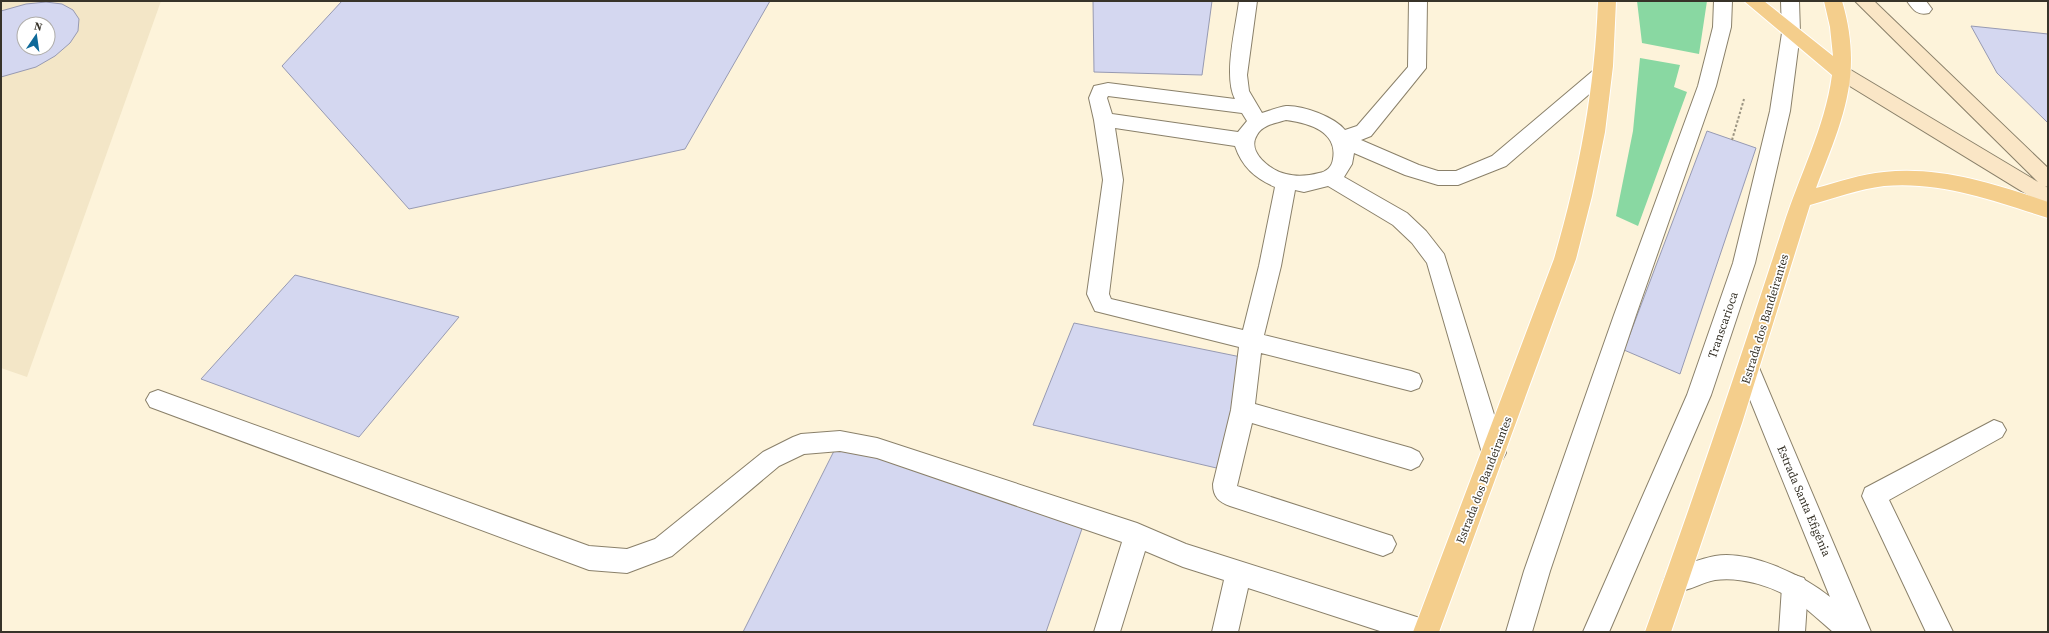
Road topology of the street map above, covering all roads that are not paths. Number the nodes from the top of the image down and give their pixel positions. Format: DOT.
graph roads {
  1 [pos="1248,1"];
  2 [pos="1418,1"];
  3 [pos="1607,1"];
  4 [pos="1723,1"];
  5 [pos="1753,1"];
  6 [pos="1790,1"];
  7 [pos="1832,1"];
  8 [pos="1864,1"];
  9 [pos="1791,33"];
  10 [pos="1602,72"];
  11 [pos="1842,74"];
  12 [pos="1253,114"];
  13 [pos="1104,120"];
  14 [pos="1364,131"];
  15 [pos="1341,139"];
  16 [pos="1244,140"];
  17 [pos="1473,173"];
  18 [pos="2048,180"];
  19 [pos="1321,181"];
  20 [pos="1286,183"];
  21 [pos="2048,198"];
  22 [pos="1802,200"];
  23 [pos="2048,210"];
  24 [pos="1251,341"];
  25 [pos="1749,370"];
  26 [pos="1411,381"];
  27 [pos="158,400"];
  28 [pos="1243,410"];
  29 [pos="1994,430"];
  30 [pos="1494,453"];
  31 [pos="1411,459"];
  32 [pos="1136,535"];
  33 [pos="1383,544"];
  34 [pos="1238,574"];
  35 [pos="1677,580"];
  36 [pos="1794,587"];
  37 [pos="1107,632"];
  38 [pos="1225,632"];
  39 [pos="1425,632"];
  40 [pos="1519,632"];
  41 [pos="1596,632"];
  42 [pos="1658,632"];
  43 [pos="1792,632"];
  44 [pos="1853,632"];
  45 [pos="1858,632"];
  46 [pos="1940,632"];
  1 -- 12 [label="street"];
  2 -- 14 [label="street"];
  3 -- 10 [label="main road, Estrada dos Bandeirantes"];
  4 -- 40 [label="street"];
  5 -- 9 [label="main road"];
  6 -- 9 [label="street, Transcarioca"];
  7 -- 11 [label="main road, Estrada dos Bandeirantes"];
  8 -- 18 [label="main road"];
  9 -- 11 [label="main road"];
  9 -- 41 [label="street, Transcarioca"];
  10 -- 17 [label="street"];
  10 -- 30 [label="main road, Estrada dos Bandeirantes"];
  11 -- 21 [label="main road"];
  11 -- 22 [label="main road, Estrada dos Bandeirantes"];
  12 -- 13 [label="street"];
  12 -- 15 [label="street"];
  12 -- 16 [label="street"];
  13 -- 16 [label="street"];
  13 -- 24 [label="street"];
  14 -- 15 [label="street"];
  14 -- 17 [label="street"];
  15 -- 17 [label="street"];
  15 -- 19 [label="street"];
  16 -- 20 [label="street"];
  19 -- 20 [label="street"];
  19 -- 30 [label="street"];
  20 -- 24 [label="street"];
  22 -- 23 [label="main road"];
  22 -- 25 [label="main road, Estrada dos Bandeirantes"];
  24 -- 26 [label="street"];
  24 -- 28 [label="street"];
  25 -- 35 [label="main road, Estrada dos Bandeirantes"];
  25 -- 45 [label="street, Estrada Santa Efigênia"];
  27 -- 32 [label="street"];
  28 -- 31 [label="street"];
  28 -- 33 [label="street"];
  29 -- 46 [label="street"];
  30 -- 39 [label="main road, Estrada dos Bandeirantes"];
  32 -- 34 [label="street"];
  32 -- 37 [label="street"];
  34 -- 38 [label="street"];
  34 -- 39 [label="street"];
  35 -- 36 [label="street"];
  35 -- 42 [label="main road, Estrada dos Bandeirantes"];
  36 -- 43 [label="street"];
  36 -- 44 [label="street"];
}
